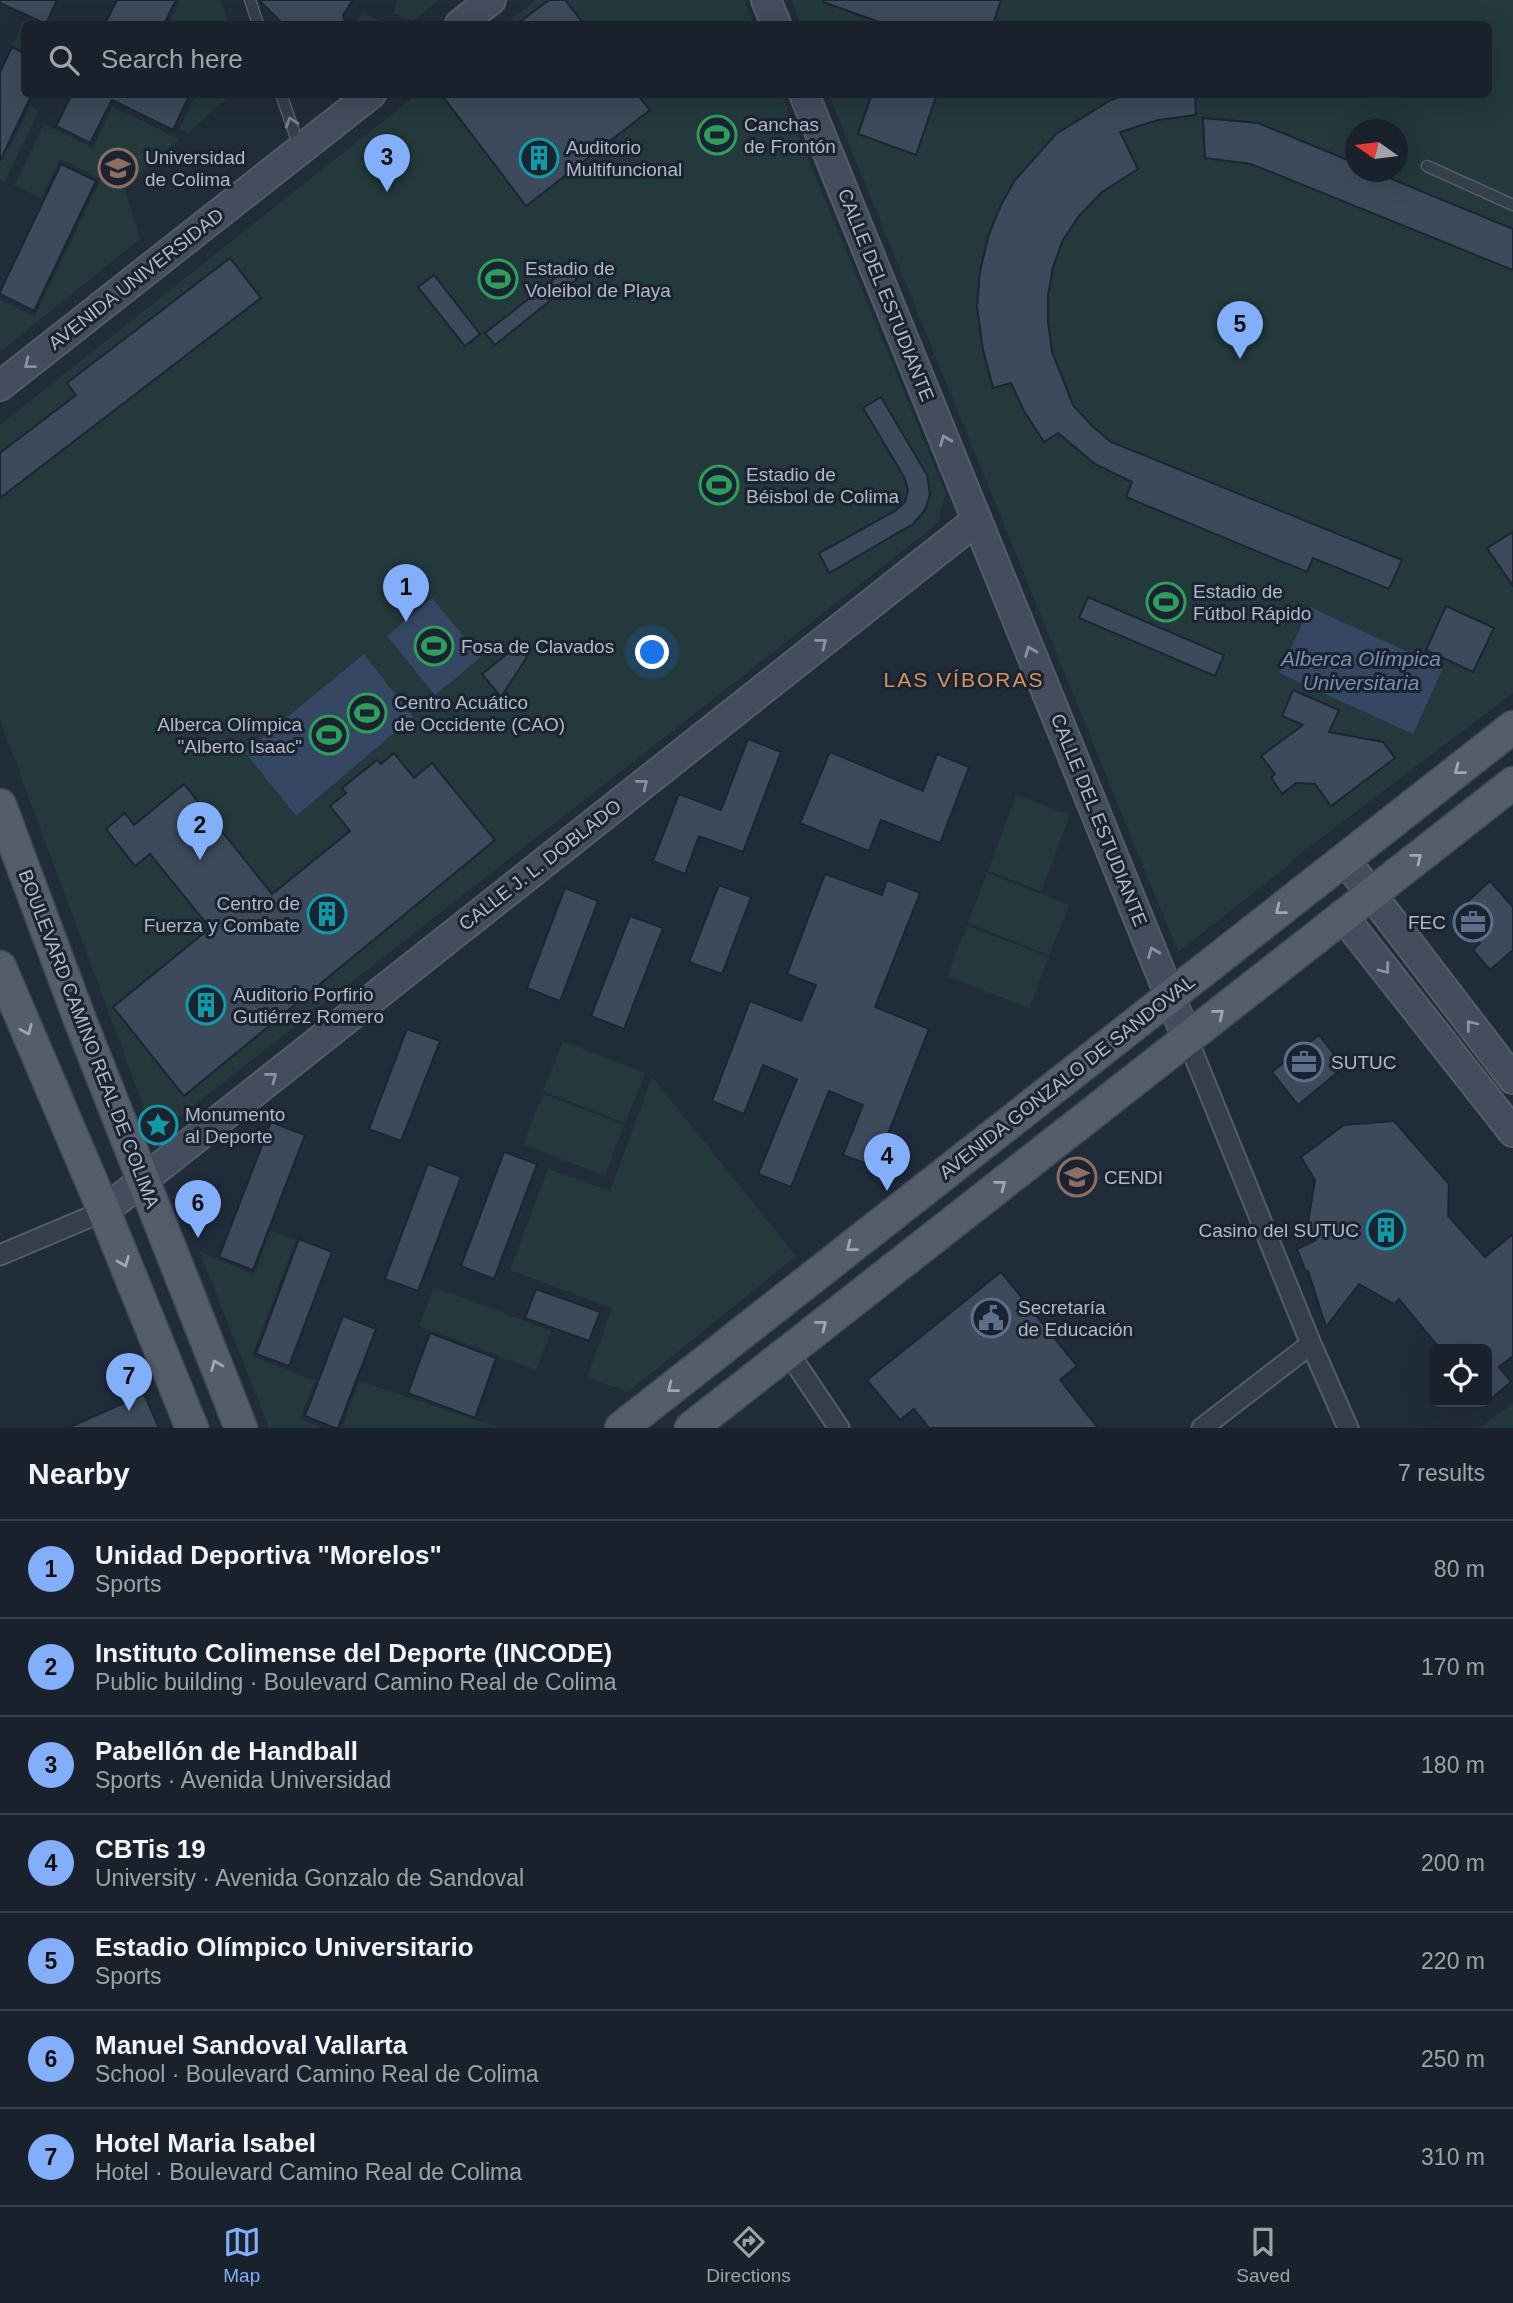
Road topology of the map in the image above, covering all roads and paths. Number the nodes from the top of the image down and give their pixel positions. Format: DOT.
graph roads {
  1 [pos="250,0"];
  2 [pos="491,0"];
  3 [pos="766,0"];
  4 [pos="257,21"];
  5 [pos="464,21"];
  6 [pos="775,21"];
  7 [pos="282,98"];
  8 [pos="366,98"];
  9 [pos="806,98"];
  10 [pos="300,150"];
  11 [pos="1427,166"];
  12 [pos="1513,205"];
  13 [pos="0,386"];
  14 [pos="977,520"];
  15 [pos="1513,727"];
  16 [pos="1513,783"];
  17 [pos="0,805"];
  18 [pos="6,838"];
  19 [pos="1345,860"];
  20 [pos="1371,894"];
  21 [pos="1342,915"];
  22 [pos="0,967"];
  23 [pos="1170,996"];
  24 [pos="1187,1038"];
  25 [pos="1513,1079"];
  26 [pos="1513,1132"];
  27 [pos="142,1180"];
  28 [pos="104,1211"];
  29 [pos="895,1213"];
  30 [pos="919,1249"];
  31 [pos="0,1255"];
  32 [pos="1311,1344"];
  33 [pos="788,1352"];
  34 [pos="626,1426"];
  35 [pos="835,1427"];
  36 [pos="192,1428"];
  37 [pos="241,1428"];
  38 [pos="691,1428"];
  39 [pos="1202,1428"];
  40 [pos="1348,1428"];
  1 -- 4 [label="lane"];
  2 -- 5 [label="street"];
  3 -- 6 [label="street"];
  10 -- 7 [label="lane, one-way"];
  8 -- 10 [label="street, AVENIDA UNIVERSIDAD"];
  14 -- 9 [label="street, CALLE DEL ESTUDIANTE, one-way"];
  10 -- 13 [label="street, AVENIDA UNIVERSIDAD, one-way"];
  11 -- 12 [label="lane"];
  23 -- 14 [label="street, CALLE DEL ESTUDIANTE, one-way"];
  27 -- 14 [label="street, CALLE J. L. DOBLADO, one-way"];
  15 -- 19 [label="main road, AVENIDA GONZALO DE SANDOVAL, one-way"];
  20 -- 16 [label="main road, one-way"];
  17 -- 18 [label="main road, BOULEVARD CAMINO REAL DE COLIMA"];
  18 -- 27 [label="main road, BOULEVARD CAMINO REAL DE COLIMA"];
  19 -- 20 [label="street"];
  19 -- 23 [label="main road, AVENIDA GONZALO DE SANDOVAL, one-way"];
  20 -- 21 [label="main road"];
  25 -- 20 [label="street, one-way"];
  24 -- 21 [label="main road, one-way"];
  21 -- 26 [label="street, one-way"];
  22 -- 28 [label="main road, one-way"];
  23 -- 24 [label="street, CALLE DEL ESTUDIANTE"];
  23 -- 29 [label="main road, AVENIDA GONZALO DE SANDOVAL"];
  30 -- 24 [label="main road, one-way"];
  24 -- 32 [label="street, CALLE DEL ESTUDIANTE"];
  27 -- 28 [label="street, CALLE J. L. DOBLADO"];
  37 -- 27 [label="main road, BOULEVARD CAMINO REAL DE COLIMA, one-way"];
  28 -- 31 [label="street"];
  28 -- 36 [label="main road, one-way"];
  29 -- 30 [label="main road"];
  29 -- 34 [label="main road, AVENIDA GONZALO DE SANDOVAL, one-way"];
  33 -- 30 [label="main road, one-way"];
  32 -- 39 [label="street"];
  32 -- 40 [label="street, CALLE DEL ESTUDIANTE"];
  33 -- 35 [label="street"];
  33 -- 38 [label="main road"];
}
